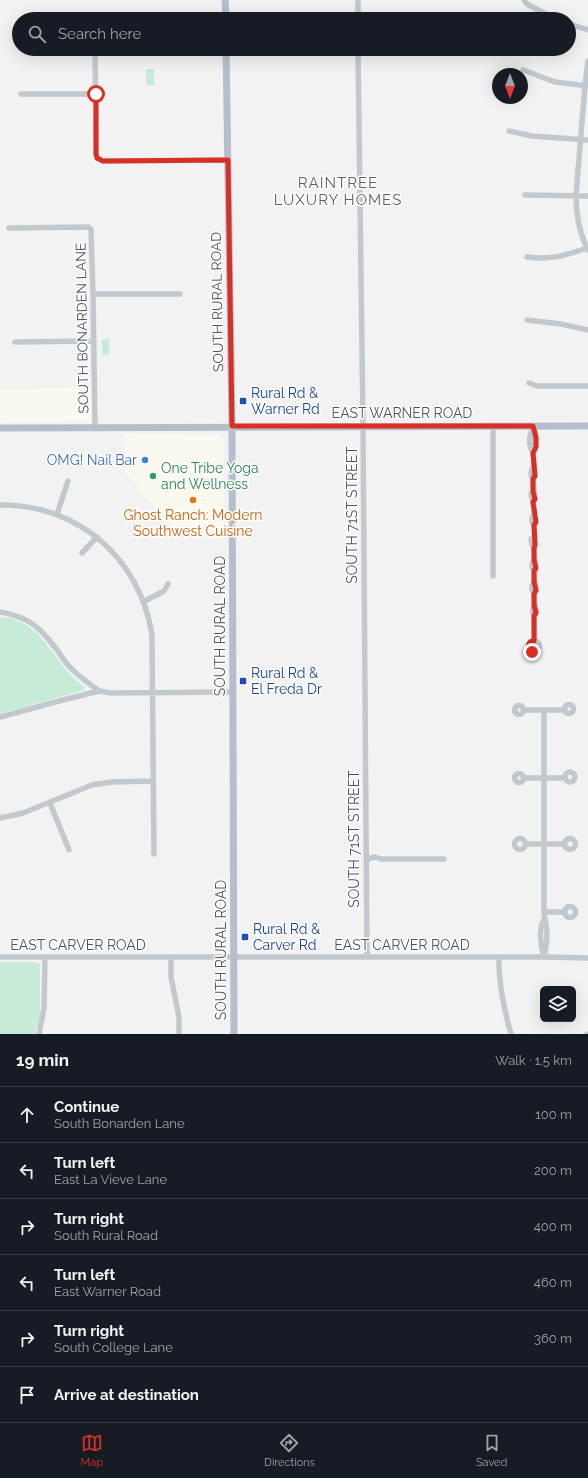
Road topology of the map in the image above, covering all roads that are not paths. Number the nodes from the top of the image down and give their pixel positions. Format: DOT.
graph roads {
  1 [pos="225,0"];
  2 [pos="358,0"];
  3 [pos="525,2"];
  4 [pos="226,12"];
  5 [pos="358,12"];
  6 [pos="543,12"];
  7 [pos="576,26"];
  8 [pos="588,30"];
  9 [pos="95,56"];
  10 [pos="226,56"];
  11 [pos="358,56"];
  12 [pos="588,61"];
  13 [pos="528,72"];
  14 [pos="586,86"];
  15 [pos="20,94"];
  16 [pos="96,94"];
  17 [pos="509,131"];
  18 [pos="580,139"];
  19 [pos="588,140"];
  20 [pos="228,160"];
  21 [pos="525,195"];
  22 [pos="576,195"];
  23 [pos="588,196"];
  24 [pos="9,228"];
  25 [pos="587,249"];
  26 [pos="527,257"];
  27 [pos="93,294"];
  28 [pos="180,294"];
  29 [pos="527,320"];
  30 [pos="588,330"];
  31 [pos="94,341"];
  32 [pos="15,342"];
  33 [pos="529,383"];
  34 [pos="588,386"];
  35 [pos="232,426"];
  36 [pos="364,426"];
  37 [pos="493,426"];
  38 [pos="533,426"];
  39 [pos="588,426"];
  40 [pos="0,428"];
  41 [pos="95,428"];
  42 [pos="68,481"];
  43 [pos="0,505"];
  44 [pos="57,514"];
  45 [pos="96,537"];
  46 [pos="82,553"];
  47 [pos="493,576"];
  48 [pos="168,584"];
  49 [pos="143,602"];
  50 [pos="0,612"];
  51 [pos="534,641"];
  52 [pos="99,691"];
  53 [pos="152,692"];
  54 [pos="233,692"];
  55 [pos="524,710"];
  56 [pos="544,710"];
  57 [pos="564,710"];
  58 [pos="0,717"];
  59 [pos="524,778"];
  60 [pos="545,778"];
  61 [pos="565,778"];
  62 [pos="153,781"];
  63 [pos="50,802"];
  64 [pos="0,818"];
  65 [pos="525,844"];
  66 [pos="544,844"];
  67 [pos="565,844"];
  68 [pos="69,850"];
  69 [pos="154,854"];
  70 [pos="366,859"];
  71 [pos="444,859"];
  72 [pos="544,912"];
  73 [pos="565,912"];
  74 [pos="0,957"];
  75 [pos="45,957"];
  76 [pos="234,957"];
  77 [pos="366,957"];
  78 [pos="499,957"];
  79 [pos="544,957"];
  80 [pos="171,958"];
  81 [pos="588,958"];
  82 [pos="39,1034"];
  83 [pos="179,1034"];
  84 [pos="234,1034"];
  85 [pos="511,1034"];
  1 -- 4 [label="main road"];
  2 -- 5 [label="street"];
  3 -- 6 [label="street"];
  7 -- 8 [label="street"];
  9 -- 16 [label="street"];
  10 -- 20 [label="main road, SOUTH RURAL ROAD"];
  11 -- 36 [label="street, SOUTH 71ST STREET"];
  12 -- 14 [label="street"];
  13 -- 14 [label="street"];
  14 -- 18 [label="street"];
  15 -- 16 [label="street"];
  16 -- 20 [label="street"];
  17 -- 18 [label="street"];
  18 -- 19 [label="street"];
  18 -- 22 [label="street"];
  20 -- 35 [label="main road, SOUTH RURAL ROAD"];
  21 -- 22 [label="street"];
  22 -- 23 [label="street"];
  22 -- 25 [label="street"];
  24 -- 27 [label="street, SOUTH BONARDEN LANE"];
  25 -- 26 [label="street"];
  27 -- 28 [label="street"];
  27 -- 31 [label="street, SOUTH BONARDEN LANE"];
  29 -- 30 [label="street"];
  31 -- 32 [label="street"];
  31 -- 41 [label="street, SOUTH BONARDEN LANE"];
  33 -- 34 [label="street"];
  35 -- 36 [label="main road, EAST WARNER ROAD"];
  35 -- 41 [label="main road, EAST WARNER ROAD"];
  35 -- 54 [label="main road, SOUTH RURAL ROAD"];
  36 -- 37 [label="main road, EAST WARNER ROAD"];
  36 -- 70 [label="street, SOUTH 71ST STREET"];
  37 -- 38 [label="main road, EAST WARNER ROAD"];
  37 -- 47 [label="street"];
  38 -- 39 [label="main road, EAST WARNER ROAD"];
  38 -- 51 [label="street"];
  40 -- 41 [label="main road, EAST WARNER ROAD"];
  42 -- 44 [label="street"];
  43 -- 44 [label="street"];
  44 -- 45 [label="street"];
  45 -- 46 [label="street"];
  45 -- 49 [label="street"];
  48 -- 49 [label="street"];
  49 -- 53 [label="street"];
  50 -- 52 [label="street"];
  52 -- 53 [label="street"];
  52 -- 58 [label="street"];
  53 -- 54 [label="street"];
  53 -- 62 [label="street"];
  54 -- 76 [label="main road, SOUTH RURAL ROAD"];
  55 -- 56 [label="street"];
  56 -- 57 [label="street"];
  56 -- 60 [label="street"];
  59 -- 60 [label="street"];
  60 -- 61 [label="street"];
  60 -- 66 [label="street"];
  62 -- 63 [label="street"];
  62 -- 69 [label="street"];
  63 -- 64 [label="street"];
  63 -- 68 [label="street"];
  65 -- 66 [label="street"];
  66 -- 67 [label="street"];
  66 -- 72 [label="street"];
  70 -- 71 [label="street"];
  70 -- 77 [label="street, SOUTH 71ST STREET"];
  72 -- 73 [label="street"];
  72 -- 79 [label="street"];
  74 -- 75 [label="street, EAST CARVER ROAD"];
  75 -- 80 [label="street, EAST CARVER ROAD"];
  75 -- 82 [label="street"];
  76 -- 77 [label="street, EAST CARVER ROAD"];
  76 -- 80 [label="street, EAST CARVER ROAD"];
  76 -- 84 [label="main road, SOUTH RURAL ROAD"];
  77 -- 78 [label="street, EAST CARVER ROAD"];
  78 -- 79 [label="street, EAST CARVER ROAD"];
  78 -- 85 [label="street"];
  79 -- 81 [label="street, EAST CARVER ROAD"];
  80 -- 83 [label="street"];
}
